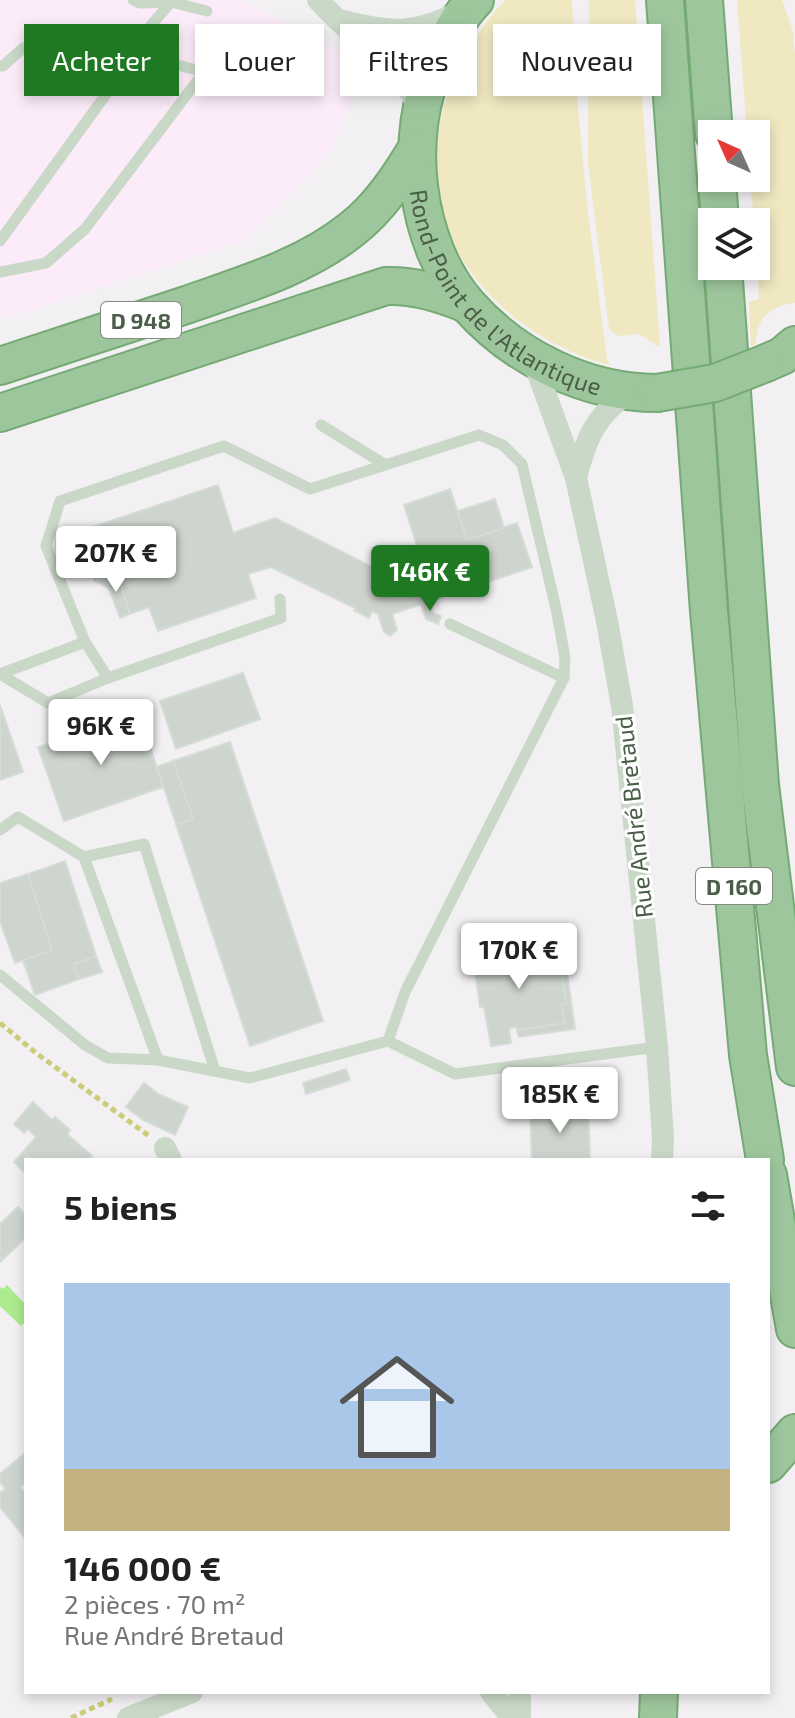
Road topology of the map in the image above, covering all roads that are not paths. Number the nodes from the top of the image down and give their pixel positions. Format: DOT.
graph roads {
  1 [pos="133,0"];
  2 [pos="318,0"];
  3 [pos="665,0"];
  4 [pos="704,0"];
  5 [pos="171,2"];
  6 [pos="471,4"];
  7 [pos="207,11"];
  8 [pos="338,20"];
  9 [pos="152,24"];
  10 [pos="24,48"];
  11 [pos="0,66"];
  12 [pos="195,84"];
  13 [pos="105,96"];
  14 [pos="420,108"];
  15 [pos="713,120"];
  16 [pos="417,148"];
  17 [pos="0,241"];
  18 [pos="0,272"];
  19 [pos="724,280"];
  20 [pos="467,304"];
  21 [pos="784,356"];
  22 [pos="532,357"];
  23 [pos="0,366"];
  24 [pos="642,393"];
  25 [pos="0,413"];
  26 [pos="321,425"];
  27 [pos="384,464"];
  28 [pos="576,478"];
  29 [pos="280,599"];
  30 [pos="450,624"];
  31 [pos="85,642"];
  32 [pos="0,674"];
  33 [pos="108,678"];
  34 [pos="564,678"];
  35 [pos="0,830"];
  36 [pos="84,857"];
  37 [pos="0,975"];
  38 [pos="388,1041"];
  39 [pos="657,1047"];
  40 [pos="158,1060"];
  41 [pos="795,1067"];
  42 [pos="215,1071"];
  43 [pos="662,1158"];
  44 [pos="765,1158"];
  45 [pos="770,1186"];
  46 [pos="795,1329"];
  47 [pos="187,1694"];
  48 [pos="493,1694"];
  49 [pos="520,1694"];
  50 [pos="659,1694"];
  51 [pos="128,1718"];
  52 [pos="512,1718"];
  53 [pos="520,1718"];
  54 [pos="658,1718"];
  1 -- 5 [label="lane"];
  2 -- 8 [label="street"];
  3 -- 44 [label="highway, D 160"];
  4 -- 15 [label="highway"];
  5 -- 7 [label="lane"];
  5 -- 9 [label="lane"];
  6 -- 8 [label="street"];
  6 -- 14 [label="highway, Rond-Point de l'Atlantique"];
  8 -- 14 [label="street"];
  10 -- 11 [label="lane"];
  12 -- 18 [label="lane"];
  13 -- 17 [label="lane"];
  14 -- 16 [label="highway, Rond-Point de l'Atlantique"];
  16 -- 20 [label="highway, Rond-Point de l'Atlantique"];
  16 -- 23 [label="highway, D 948"];
  19 -- 41 [label="highway, D 160"];
  20 -- 22 [label="highway, Rond-Point de l'Atlantique"];
  20 -- 25 [label="highway, D 948"];
  21 -- 24 [label="highway, Rond-Point de l'Atlantique, bridge"];
  22 -- 24 [label="highway, Rond-Point de l'Atlantique"];
  22 -- 28 [label="street, Rue André Bretaud"];
  24 -- 28 [label="street, Rue André Bretaud"];
  26 -- 27 [label="lane"];
  27 -- 31 [label="lane"];
  27 -- 34 [label="lane"];
  28 -- 39 [label="street, Rue André Bretaud"];
  29 -- 33 [label="lane"];
  30 -- 34 [label="lane"];
  31 -- 32 [label="lane"];
  31 -- 33 [label="lane"];
  32 -- 33 [label="lane"];
  34 -- 38 [label="lane"];
  35 -- 36 [label="lane"];
  36 -- 40 [label="lane"];
  36 -- 42 [label="lane"];
  37 -- 40 [label="lane"];
  38 -- 39 [label="lane"];
  38 -- 42 [label="lane"];
  39 -- 43 [label="street, Rue André Bretaud"];
  40 -- 42 [label="lane"];
  45 -- 46 [label="highway"];
  47 -- 51 [label="street"];
  48 -- 52 [label="street"];
  49 -- 53 [label="street"];
  50 -- 54 [label="highway"];
}
